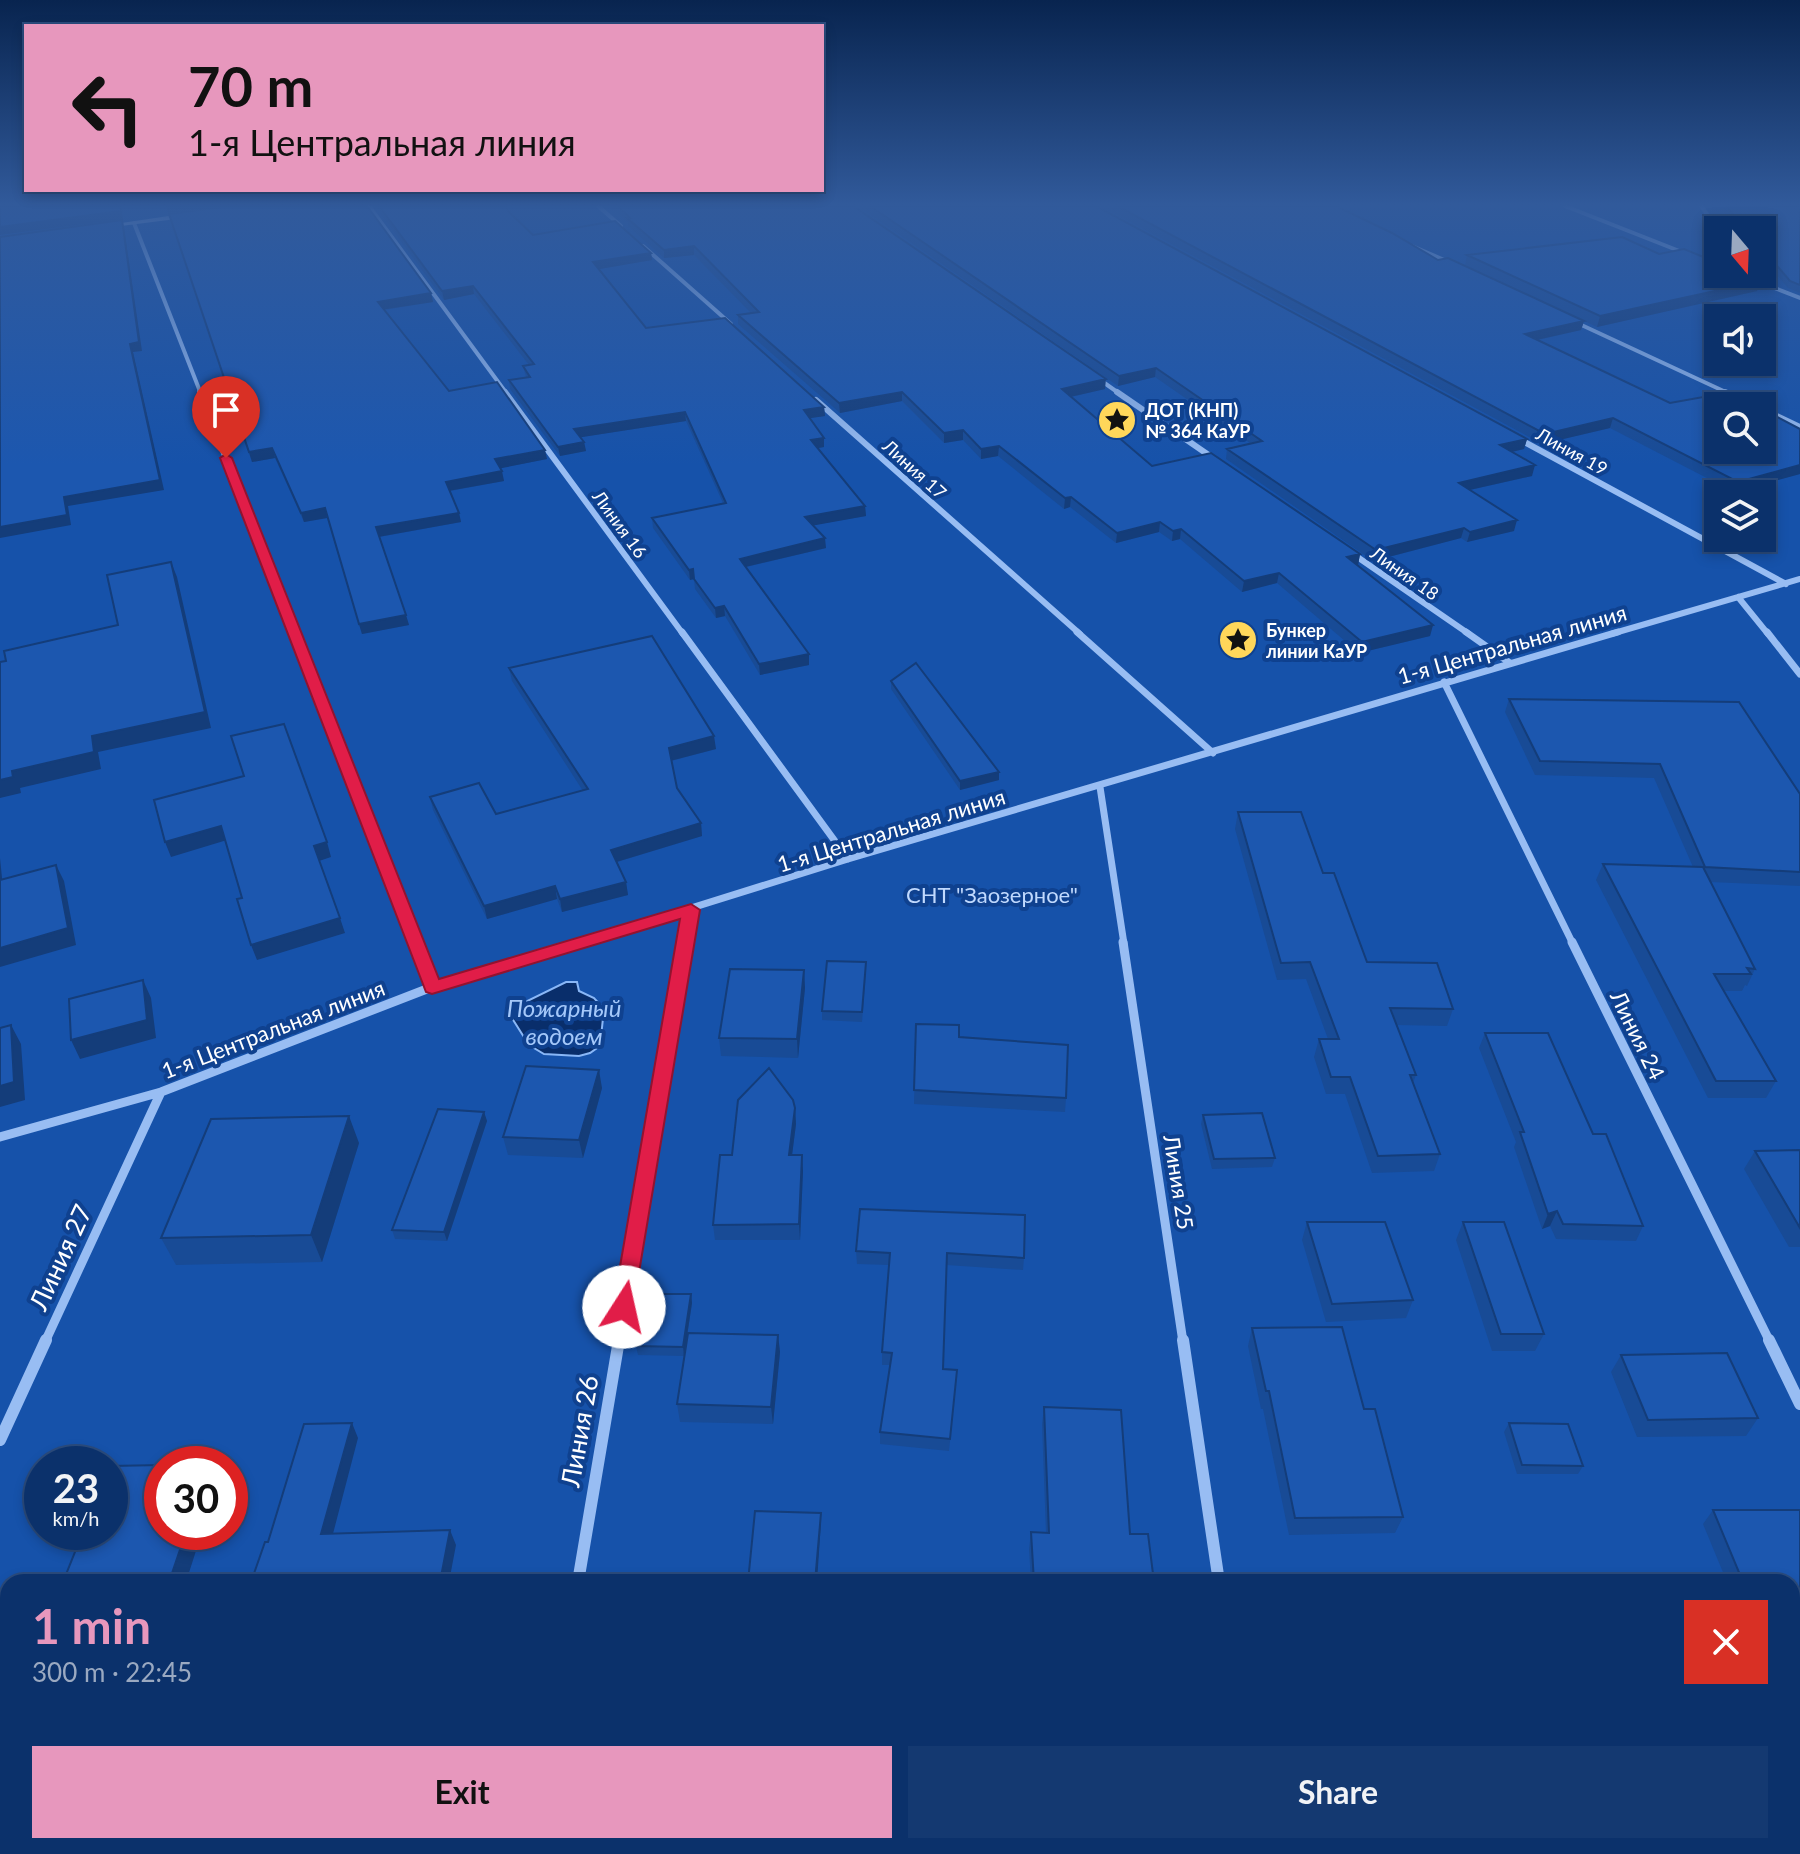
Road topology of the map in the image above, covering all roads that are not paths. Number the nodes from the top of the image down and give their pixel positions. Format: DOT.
graph roads {
  1 [pos="161,293"];
  2 [pos="432,293"];
  3 [pos="696,293"];
  4 [pos="1570,319"];
  5 [pos="740,332"];
  6 [pos="1096,376"];
  7 [pos="1726,392"];
  8 [pos="811,395"];
  9 [pos="1776,416"];
  10 [pos="1800,427"];
  11 [pos="1508,433"];
  12 [pos="1225,466"];
  13 [pos="1342,547"];
  14 [pos="1800,579"];
  15 [pos="1786,584"];
  16 [pos="1738,597"];
  17 [pos="1510,663"];
  18 [pos="1800,674"];
  19 [pos="1444,682"];
  20 [pos="1213,753"];
  21 [pos="1100,787"];
  22 [pos="848,859"];
  23 [pos="691,910"];
  24 [pos="432,987"];
  25 [pos="161,1092"];
  26 [pos="0,1137"];
  27 [pos="1800,1404"];
  28 [pos="0,1440"];
  29 [pos="579,1574"];
  30 [pos="1218,1574"];
  1 -- 24 [label="street"];
  2 -- 22 [label="street, Линия 16"];
  3 -- 5 [label="street"];
  4 -- 7 [label="street"];
  6 -- 12 [label="street"];
  8 -- 20 [label="street, Линия 17"];
  9 -- 10 [label="street"];
  11 -- 15 [label="street, Линия 19"];
  13 -- 17 [label="street, Линия 18"];
  14 -- 15 [label="street, 1-я Центральная линия"];
  15 -- 16 [label="street, 1-я Центральная линия"];
  16 -- 17 [label="street, 1-я Центральная линия"];
  16 -- 18 [label="street"];
  17 -- 19 [label="street, 1-я Центральная линия"];
  19 -- 20 [label="street, 1-я Центральная линия"];
  19 -- 27 [label="street, Линия 24"];
  20 -- 21 [label="street, 1-я Центральная линия"];
  21 -- 22 [label="street, 1-я Центральная линия"];
  21 -- 30 [label="street, Линия 25"];
  22 -- 23 [label="street, 1-я Центральная линия"];
  23 -- 24 [label="street, 1-я Центральная линия"];
  23 -- 29 [label="street, Линия 26"];
  24 -- 25 [label="street, 1-я Центральная линия"];
  25 -- 26 [label="street, 1-я Центральная линия"];
  25 -- 28 [label="street, Линия 27"];
}
